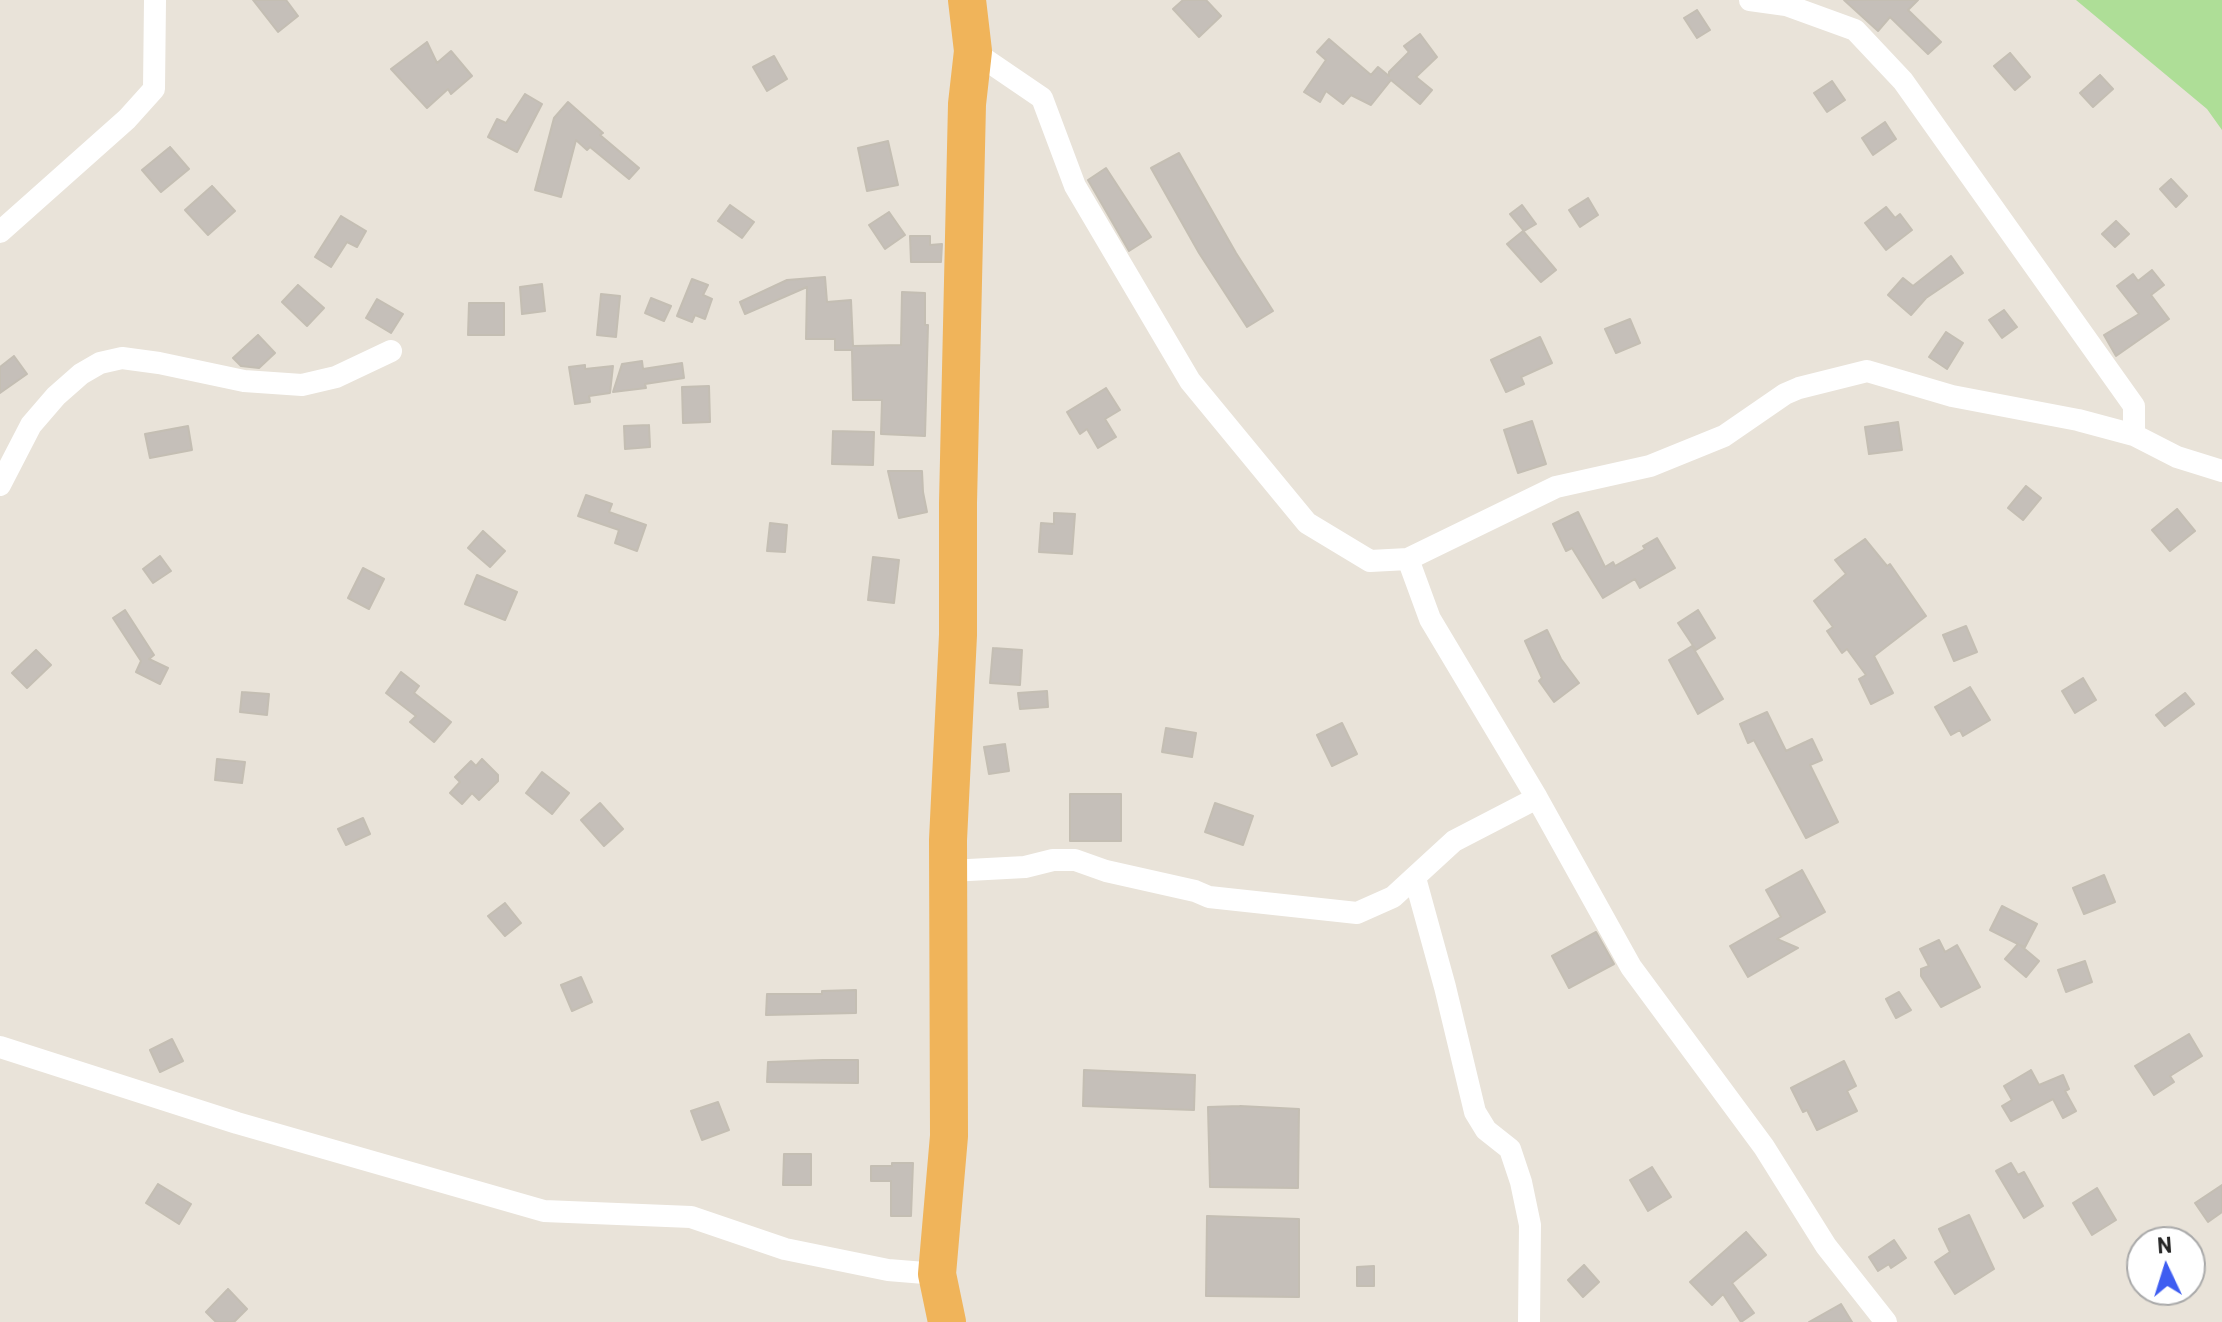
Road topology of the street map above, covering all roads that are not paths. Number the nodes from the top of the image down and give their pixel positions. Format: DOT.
graph roads {
  1 [pos="155,0"];
  2 [pos="967,0"];
  3 [pos="1750,0"];
  4 [pos="973,51"];
  5 [pos="0,232"];
  6 [pos="391,351"];
  7 [pos="2134,435"];
  8 [pos="2222,471"];
  9 [pos="0,485"];
  10 [pos="1408,559"];
  11 [pos="1537,798"];
  12 [pos="950,871"];
  13 [pos="1415,878"];
  14 [pos="0,1047"];
  15 [pos="937,1274"];
  16 [pos="947,1322"];
  17 [pos="1529,1322"];
  18 [pos="1886,1322"];
  1 -- 5 [label="street"];
  2 -- 4 [label="highway"];
  3 -- 7 [label="street"];
  4 -- 10 [label="street"];
  4 -- 12 [label="highway"];
  6 -- 9 [label="street"];
  7 -- 8 [label="street"];
  7 -- 10 [label="street"];
  10 -- 11 [label="street"];
  11 -- 13 [label="street"];
  11 -- 18 [label="street"];
  12 -- 13 [label="street"];
  12 -- 15 [label="highway"];
  13 -- 17 [label="street"];
  14 -- 15 [label="street"];
  15 -- 16 [label="highway"];
}
